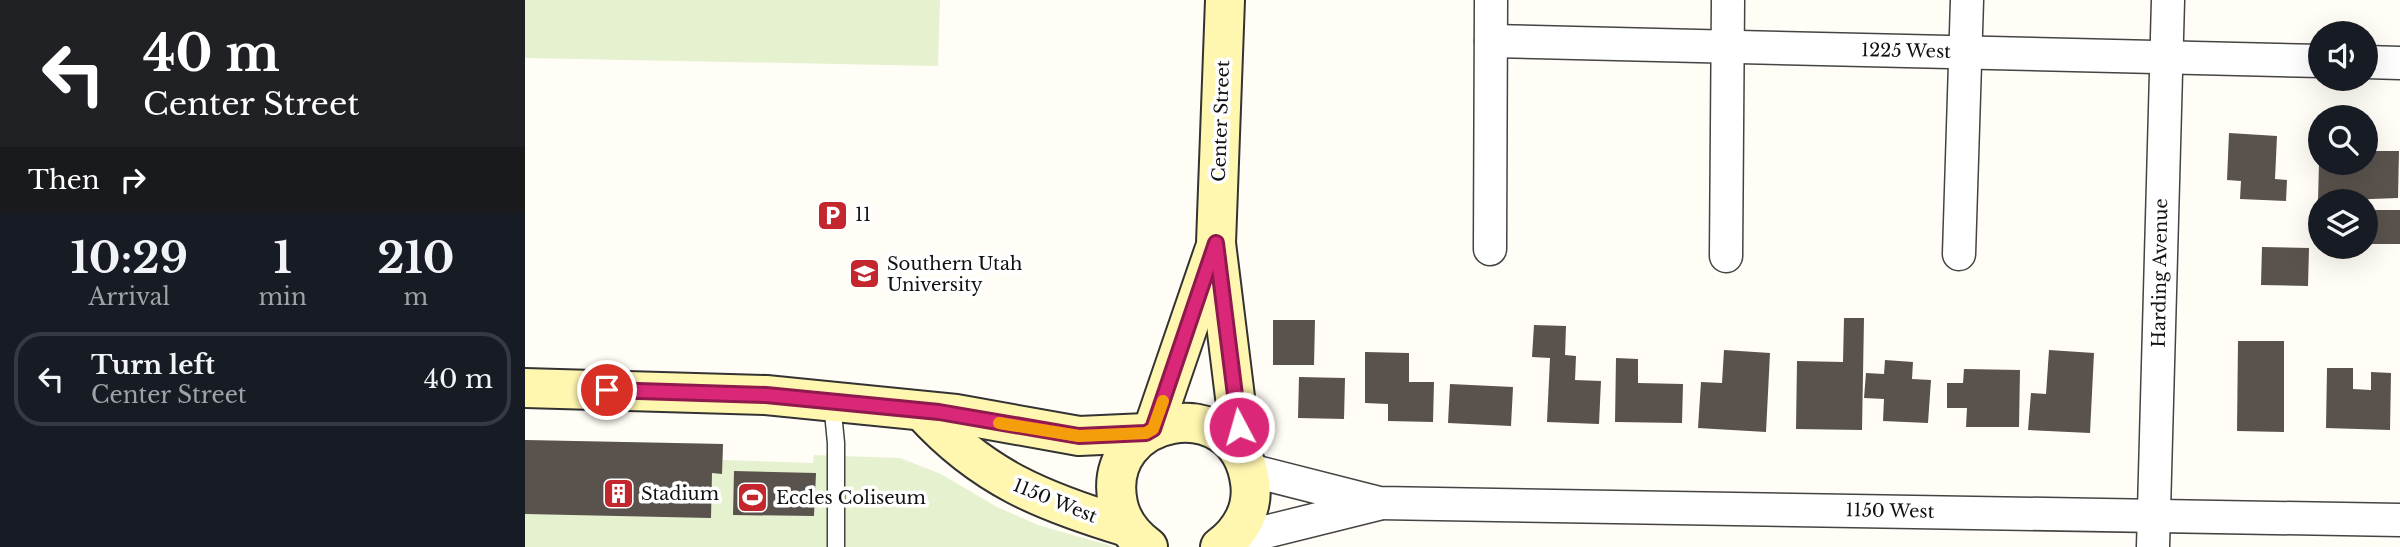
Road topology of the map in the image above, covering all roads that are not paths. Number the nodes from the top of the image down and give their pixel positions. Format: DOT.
graph roads {
  1 [pos="1226,0"];
  2 [pos="1491,0"];
  3 [pos="1728,0"];
  4 [pos="1967,0"];
  5 [pos="2168,0"];
  6 [pos="1491,41"];
  7 [pos="1728,47"];
  8 [pos="1966,52"];
  9 [pos="2166,57"];
  10 [pos="2308,61"];
  11 [pos="2378,62"];
  12 [pos="2400,63"];
  13 [pos="1216,243"];
  14 [pos="1490,248"];
  15 [pos="1959,254"];
  16 [pos="1726,256"];
  17 [pos="525,388"];
  18 [pos="832,402"];
  19 [pos="923,412"];
  20 [pos="1150,431"];
  21 [pos="1245,462"];
  22 [pos="1379,503"];
  23 [pos="2154,515"];
  24 [pos="2400,520"];
  25 [pos="1138,537"];
  26 [pos="1223,545"];
  27 [pos="835,547"];
  28 [pos="2153,547"];
  1 -- 13 [label="main road, Center Street"];
  2 -- 6 [label="street"];
  3 -- 7 [label="street"];
  4 -- 8 [label="street"];
  5 -- 9 [label="street, Harding Avenue"];
  6 -- 7 [label="street, 1225 West"];
  6 -- 14 [label="street"];
  7 -- 8 [label="street, 1225 West"];
  7 -- 16 [label="street"];
  8 -- 9 [label="street, 1225 West"];
  8 -- 15 [label="street"];
  9 -- 10 [label="street, 1225 West"];
  9 -- 23 [label="street, Harding Avenue"];
  11 -- 12 [label="street"];
  13 -- 20 [label="main road, Center Street"];
  13 -- 21 [label="main road, Center Street"];
  17 -- 18 [label="main road"];
  18 -- 19 [label="main road"];
  18 -- 27 [label="lane"];
  19 -- 20 [label="main road"];
  19 -- 25 [label="main road, 1150 West"];
  20 -- 21 [label="main road"];
  20 -- 25 [label="main road, Center Street"];
  21 -- 22 [label="street, 1150 West"];
  21 -- 26 [label="main road, Center Street"];
  22 -- 23 [label="street, 1150 West"];
  22 -- 26 [label="street, 1150 West"];
  23 -- 24 [label="street, 1150 West"];
  23 -- 28 [label="street, Harding Avenue"];
}
